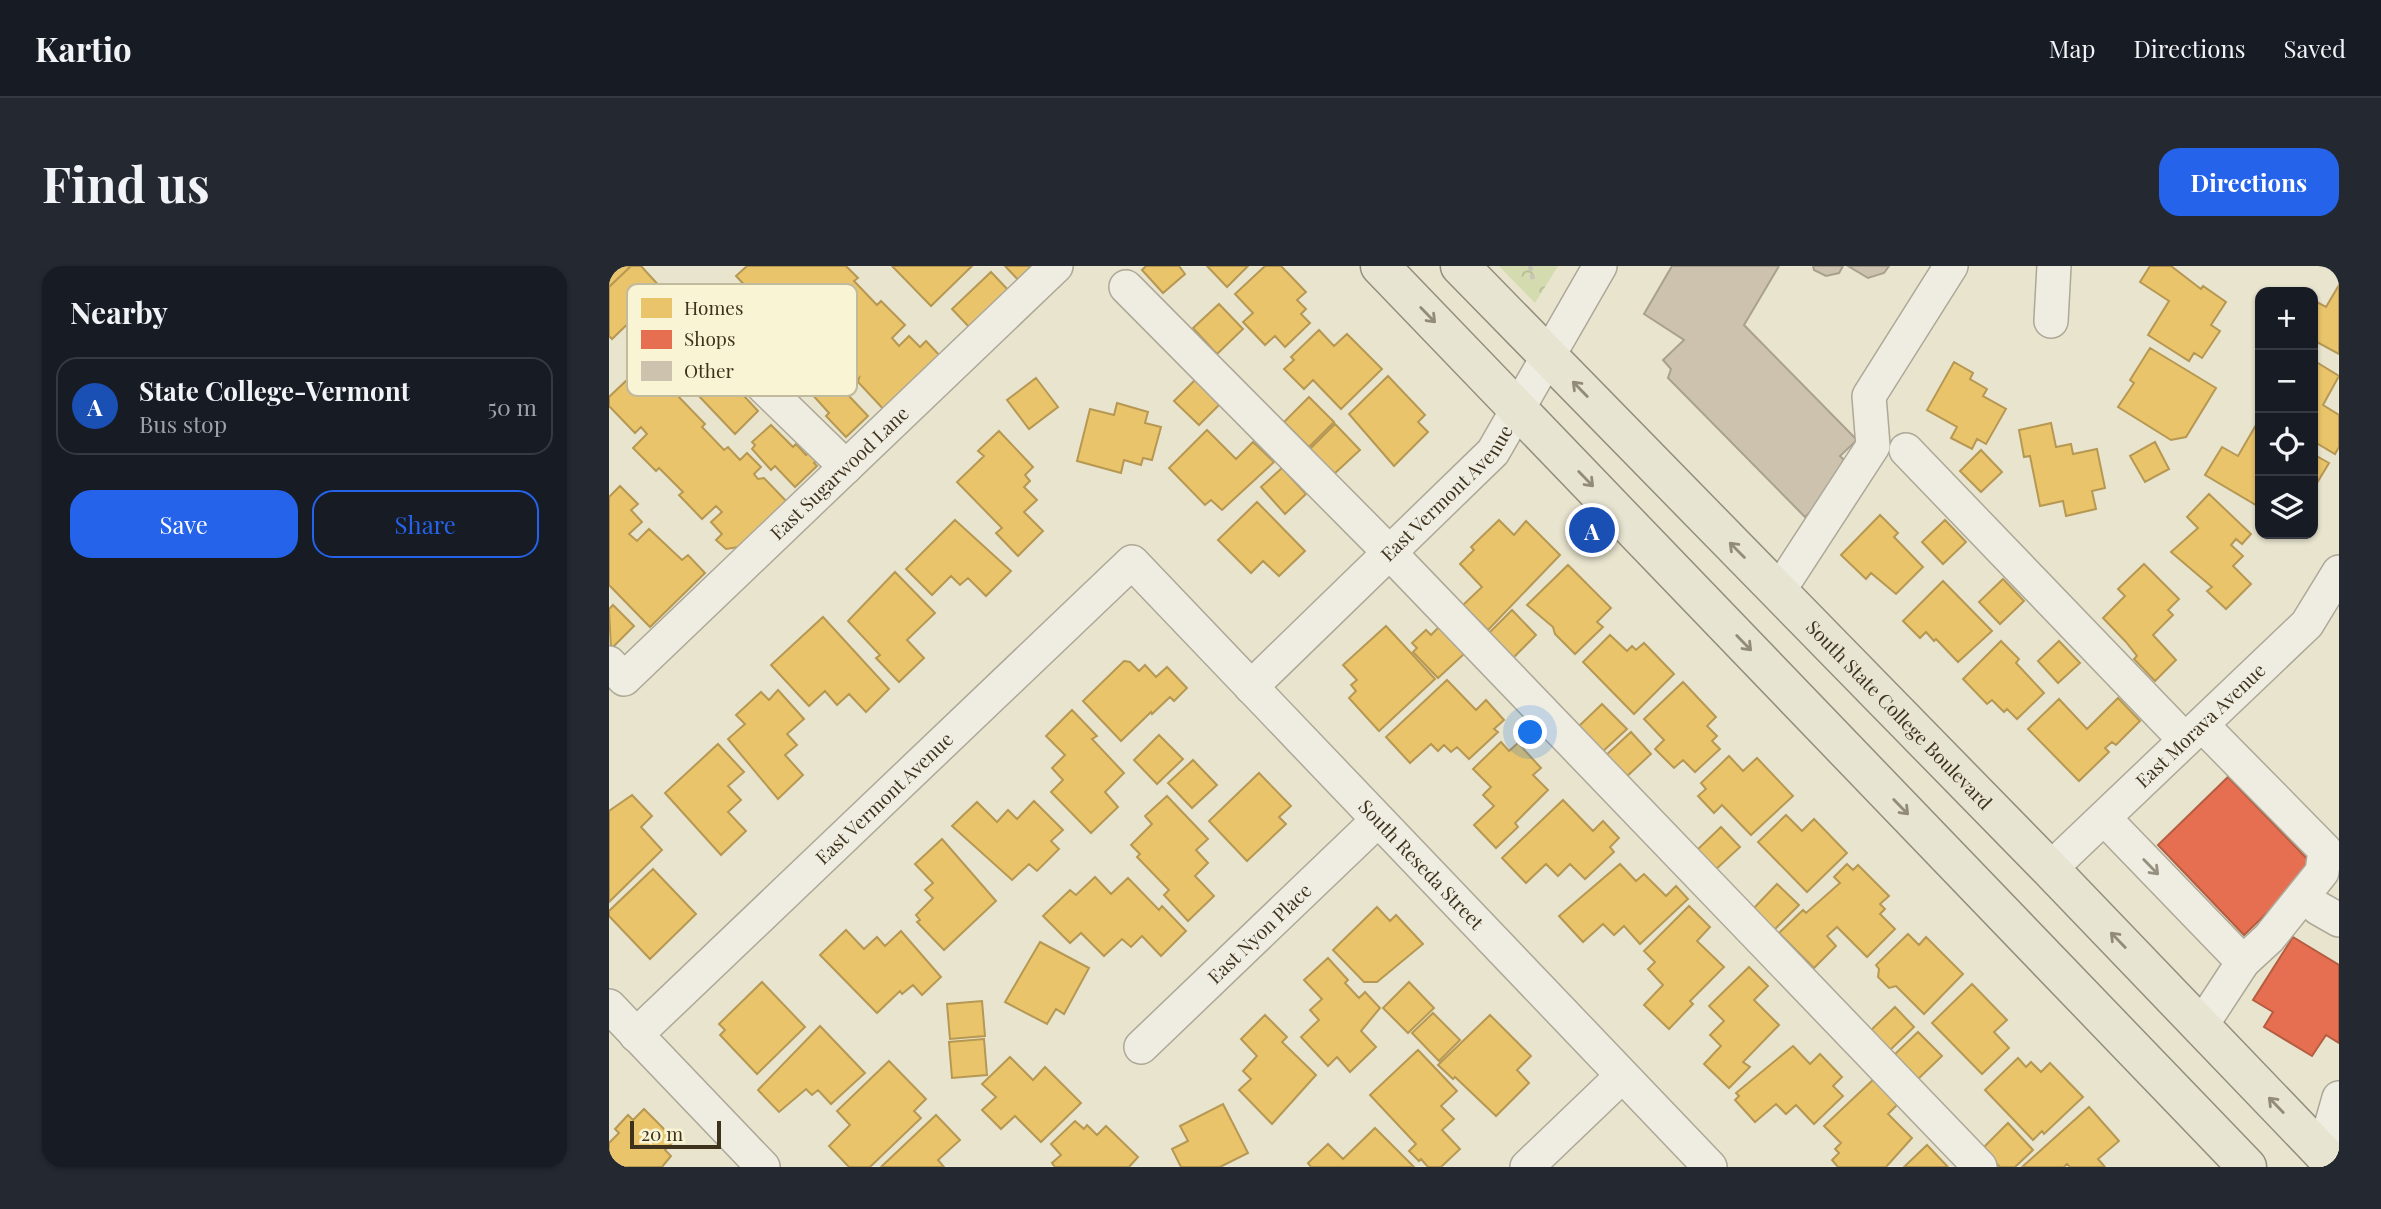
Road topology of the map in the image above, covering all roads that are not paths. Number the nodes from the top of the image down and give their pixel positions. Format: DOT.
graph roads {
  1 [pos="1056,266"];
  2 [pos="1380,266"];
  3 [pos="1460,266"];
  4 [pos="1600,266"];
  5 [pos="1951,266"];
  6 [pos="2053,266"];
  7 [pos="1126,287"];
  8 [pos="2051,321"];
  9 [pos="1547,356"];
  10 [pos="773,396"];
  11 [pos="1519,408"];
  12 [pos="1906,450"];
  13 [pos="846,467"];
  14 [pos="1389,551"];
  15 [pos="1132,562"];
  16 [pos="2339,572"];
  17 [pos="1778,592"];
  18 [pos="616,671"];
  19 [pos="1251,687"];
  20 [pos="2193,732"];
  21 [pos="2104,818"];
  22 [pos="1378,820"];
  23 [pos="2050,869"];
  24 [pos="2243,962"];
  25 [pos="609,1006"];
  26 [pos="2201,1026"];
  27 [pos="636,1035"];
  28 [pos="1141,1047"];
  29 [pos="1622,1076"];
  30 [pos="2339,1098"];
  31 [pos="2323,1163"];
  32 [pos="760,1166"];
  33 [pos="1527,1167"];
  34 [pos="1710,1167"];
  35 [pos="1980,1167"];
  36 [pos="2247,1167"];
  1 -- 13 [label="street, East Sugarwood Lane"];
  2 -- 11 [label="main road, one-way"];
  3 -- 9 [label="main road, South State College Boulevard"];
  4 -- 9 [label="street, East Vermont Avenue"];
  5 -- 17 [label="street"];
  6 -- 8 [label="street"];
  7 -- 14 [label="street"];
  9 -- 11 [label="street, East Vermont Avenue"];
  17 -- 9 [label="main road, South State College Boulevard, one-way"];
  10 -- 13 [label="street"];
  11 -- 14 [label="street, East Vermont Avenue"];
  11 -- 36 [label="main road, one-way"];
  12 -- 20 [label="street"];
  13 -- 18 [label="street, East Sugarwood Lane"];
  14 -- 19 [label="street, East Vermont Avenue"];
  14 -- 35 [label="street"];
  15 -- 19 [label="street, South Reseda Street"];
  15 -- 27 [label="street, East Vermont Avenue"];
  16 -- 20 [label="street, East Morava Avenue"];
  17 -- 23 [label="main road, South State College Boulevard"];
  19 -- 22 [label="street, South Reseda Street"];
  20 -- 21 [label="street, East Morava Avenue"];
  20 -- 24 [label="street"];
  21 -- 23 [label="street, East Morava Avenue"];
  21 -- 24 [label="street, one-way"];
  22 -- 28 [label="street, East Nyon Place"];
  22 -- 29 [label="street, South Reseda Street"];
  26 -- 23 [label="main road, South State College Boulevard, one-way"];
  24 -- 26 [label="street"];
  25 -- 27 [label="street"];
  31 -- 26 [label="main road, South State College Boulevard, one-way"];
  27 -- 32 [label="street"];
  29 -- 33 [label="street"];
  29 -- 34 [label="street, South Reseda Street"];
  30 -- 31 [label="street"];
}
